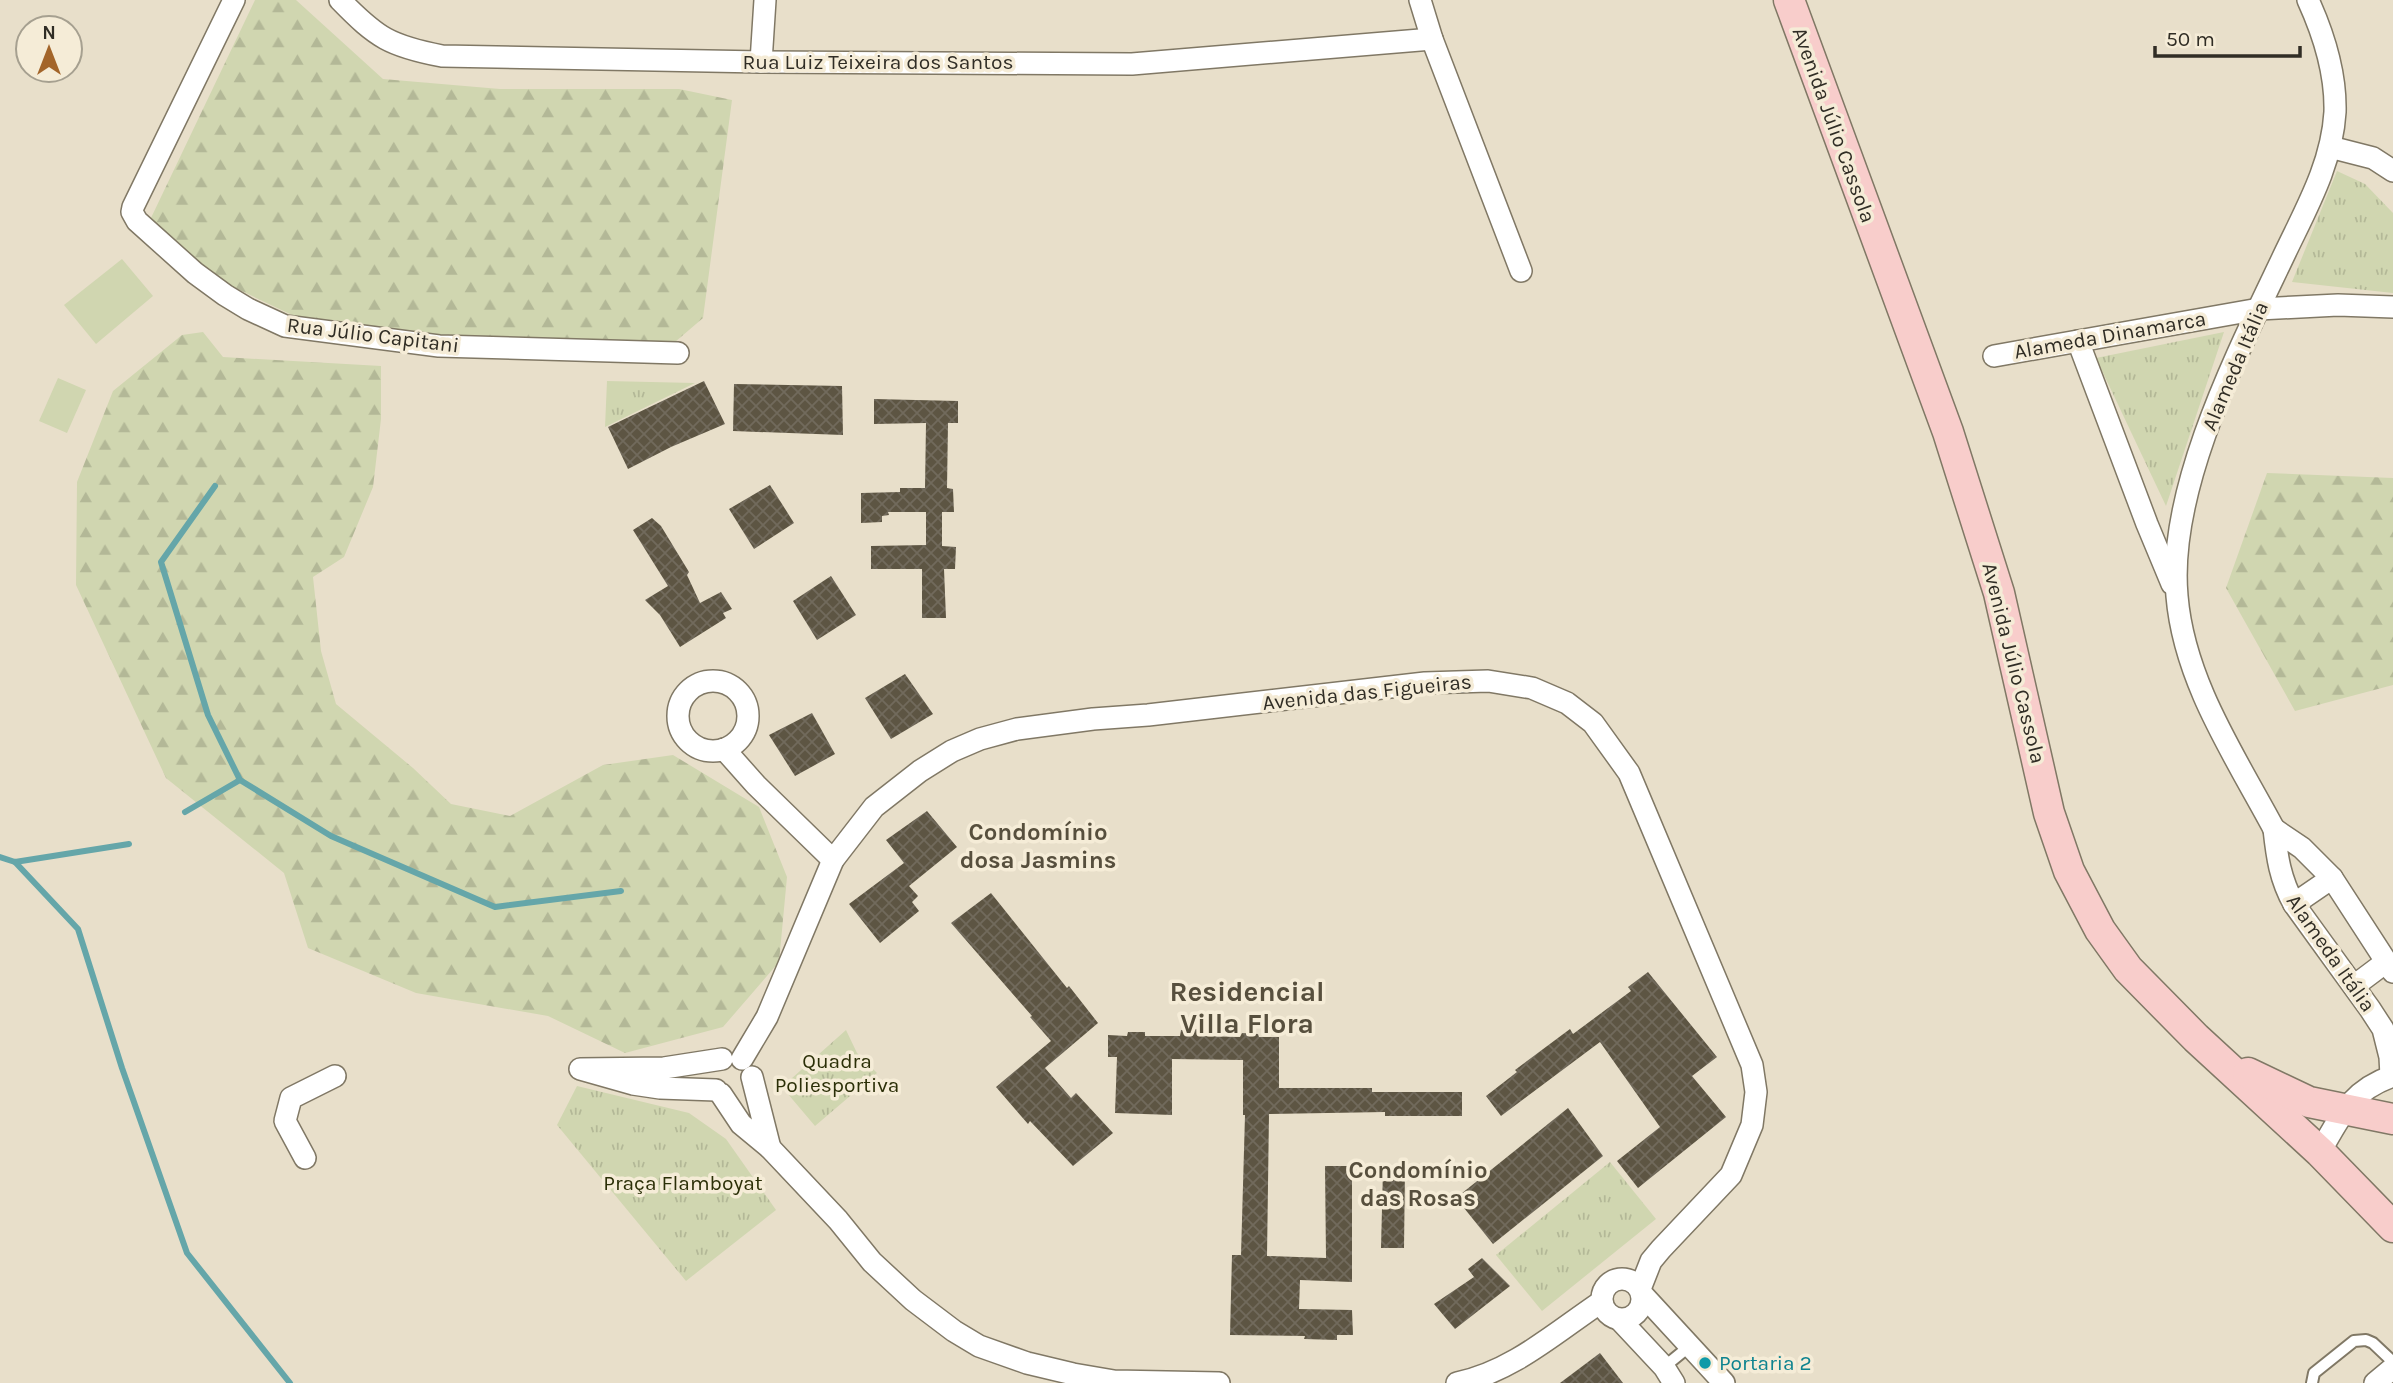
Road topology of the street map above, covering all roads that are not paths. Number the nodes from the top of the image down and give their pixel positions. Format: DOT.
graph roads {
  1 [pos="234,0"];
  2 [pos="340,0"];
  3 [pos="765,0"];
  4 [pos="1420,0"];
  5 [pos="1789,0"];
  6 [pos="2308,0"];
  7 [pos="1432,39"];
  8 [pos="761,62"];
  9 [pos="2330,147"];
  10 [pos="2393,171"];
  11 [pos="1521,271"];
  12 [pos="2393,307"];
  13 [pos="2259,309"];
  14 [pos="2078,341"];
  15 [pos="678,353"];
  16 [pos="1994,356"];
  17 [pos="2176,596"];
  18 [pos="724,749"];
  19 [pos="2274,829"];
  20 [pos="833,860"];
  21 [pos="2332,878"];
  22 [pos="2294,904"];
  23 [pos="2390,967"];
  24 [pos="2354,986"];
  25 [pos="2196,1038"];
  26 [pos="739,1065"];
  27 [pos="335,1076"];
  28 [pos="2392,1076"];
  29 [pos="718,1092"];
  30 [pos="2343,1111"];
  31 [pos="2393,1119"];
  32 [pos="770,1148"];
  33 [pos="2319,1153"];
  34 [pos="305,1158"];
  35 [pos="2393,1227"];
  36 [pos="1641,1292"];
  37 [pos="1601,1301"];
  38 [pos="1620,1320"];
  39 [pos="1691,1345"];
  40 [pos="2393,1362"];
  41 [pos="2393,1368"];
  42 [pos="1669,1375"];
  43 [pos="1219,1383"];
  44 [pos="1457,1383"];
  45 [pos="1724,1383"];
  46 [pos="2312,1383"];
  47 [pos="2375,1383"];
  1 -- 15 [label="street, Rua Júlio Capitani"];
  2 -- 8 [label="street, Rua Luiz Teixeira dos Santos"];
  3 -- 8 [label="street"];
  4 -- 7 [label="street"];
  5 -- 25 [label="main road, Avenida Júlio Cassola"];
  6 -- 9 [label="street, Alameda Itália"];
  7 -- 8 [label="street, Rua Luiz Teixeira dos Santos"];
  7 -- 11 [label="street"];
  9 -- 10 [label="street"];
  9 -- 13 [label="street, Alameda Itália"];
  12 -- 13 [label="street, Alameda Dinamarca"];
  13 -- 14 [label="street, Alameda Dinamarca"];
  13 -- 17 [label="street, Alameda Itália"];
  14 -- 16 [label="street, Alameda Dinamarca"];
  14 -- 17 [label="street, Alameda Itália"];
  17 -- 19 [label="street, Alameda Itália"];
  18 -- 20 [label="street"];
  19 -- 21 [label="street, Alameda Itália"];
  19 -- 22 [label="street, Alameda Itália"];
  20 -- 26 [label="street, Avenida das Figueiras"];
  20 -- 36 [label="street, Avenida das Figueiras"];
  21 -- 22 [label="street"];
  21 -- 23 [label="street, Alameda Itália"];
  22 -- 24 [label="street, Alameda Itália"];
  23 -- 24 [label="street"];
  24 -- 28 [label="street, Alameda Itália"];
  25 -- 30 [label="main road"];
  25 -- 33 [label="main road, Avenida Júlio Cassola"];
  26 -- 29 [label="street"];
  26 -- 29 [label="street"];
  26 -- 29 [label="street"];
  26 -- 32 [label="street"];
  27 -- 34 [label="street"];
  28 -- 30 [label="street"];
  29 -- 32 [label="street"];
  30 -- 31 [label="main road"];
  30 -- 33 [label="street"];
  32 -- 43 [label="street"];
  33 -- 35 [label="main road, Avenida Júlio Cassola"];
  36 -- 37 [label="street"];
  36 -- 38 [label="street"];
  36 -- 39 [label="street"];
  37 -- 38 [label="street"];
  37 -- 44 [label="street"];
  38 -- 42 [label="street"];
  39 -- 42 [label="lane"];
  39 -- 45 [label="street"];
  40 -- 46 [label="lane"];
  41 -- 47 [label="street"];
}
